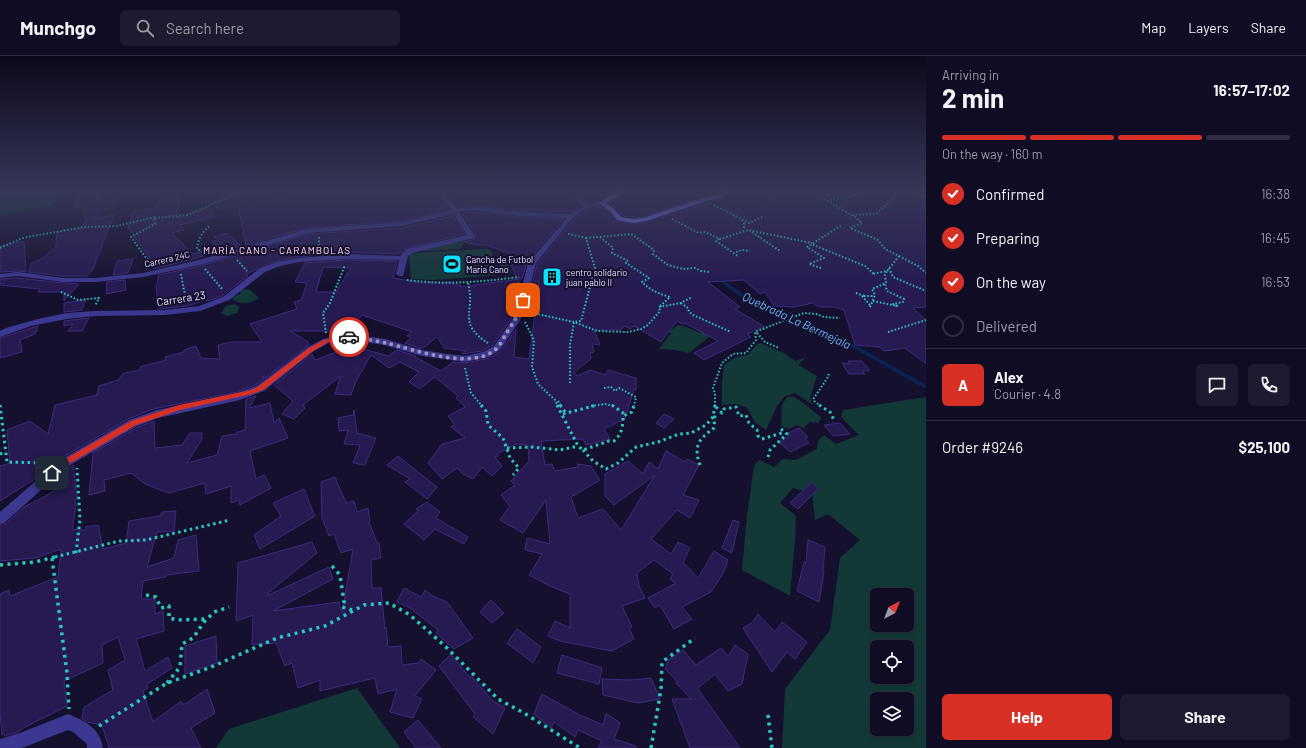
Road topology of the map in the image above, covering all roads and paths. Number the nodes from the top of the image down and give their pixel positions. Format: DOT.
graph roads {
  1 [pos="131,222"];
  2 [pos="154,222"];
  3 [pos="408,222"];
  4 [pos="463,222"];
  5 [pos="566,222"];
  6 [pos="679,222"];
  7 [pos="743,222"];
  8 [pos="861,222"];
  9 [pos="842,225"];
  10 [pos="210,226"];
  11 [pos="318,230"];
  12 [pos="744,230"];
  13 [pos="750,230"];
  14 [pos="558,231"];
  15 [pos="600,236"];
  16 [pos="586,238"];
  17 [pos="720,239"];
  18 [pos="812,244"];
  19 [pos="729,247"];
  20 [pos="0,248"];
  21 [pos="241,249"];
  22 [pos="750,251"];
  23 [pos="780,251"];
  24 [pos="734,252"];
  25 [pos="898,256"];
  26 [pos="351,257"];
  27 [pos="739,257"];
  28 [pos="318,258"];
  29 [pos="404,258"];
  30 [pos="202,261"];
  31 [pos="180,266"];
  32 [pos="821,268"];
  33 [pos="889,268"];
  34 [pos="155,270"];
  35 [pos="887,271"];
  36 [pos="709,272"];
  37 [pos="926,273"];
  38 [pos="249,274"];
  39 [pos="400,274"];
  40 [pos="0,276"];
  41 [pos="528,278"];
  42 [pos="468,283"];
  43 [pos="884,284"];
  44 [pos="926,291"];
  45 [pos="61,292"];
  46 [pos="856,293"];
  47 [pos="229,296"];
  48 [pos="864,296"];
  49 [pos="874,296"];
  50 [pos="692,298"];
  51 [pos="873,301"];
  52 [pos="681,303"];
  53 [pos="659,307"];
  54 [pos="197,309"];
  55 [pos="520,311"];
  56 [pos="88,314"];
  57 [pos="840,318"];
  58 [pos="926,320"];
  59 [pos="574,322"];
  60 [pos="730,332"];
  61 [pos="757,332"];
  62 [pos="888,332"];
  63 [pos="324,333"];
  64 [pos="0,334"];
  65 [pos="497,348"];
  66 [pos="779,348"];
  67 [pos="465,359"];
  68 [pos="829,372"];
  69 [pos="570,384"];
  70 [pos="604,388"];
  71 [pos="558,401"];
  72 [pos="0,405"];
  73 [pos="716,407"];
  74 [pos="715,412"];
  75 [pos="566,413"];
  76 [pos="563,414"];
  77 [pos="626,415"];
  78 [pos="832,422"];
  79 [pos="781,429"];
  80 [pos="786,432"];
  81 [pos="578,446"];
  82 [pos="507,448"];
  83 [pos="583,450"];
  84 [pos="5,452"];
  85 [pos="0,454"];
  86 [pos="768,457"];
  87 [pos="75,458"];
  88 [pos="63,464"];
  89 [pos="700,465"];
  90 [pos="513,474"];
  91 [pos="0,519"];
  92 [pos="230,520"];
  93 [pos="76,553"];
  94 [pos="52,558"];
  95 [pos="0,565"];
  96 [pos="332,566"];
  97 [pos="146,595"];
  98 [pos="229,607"];
  99 [pos="353,610"];
  100 [pos="207,619"];
  101 [pos="695,638"];
  102 [pos="167,683"];
  103 [pos="768,715"];
  104 [pos="68,722"];
  105 [pos="87,734"];
  106 [pos="0,747"];
  107 [pos="95,748"];
  108 [pos="580,748"];
  109 [pos="651,748"];
  110 [pos="772,748"];
  1 -- 20 [label="path"];
  2 -- 34 [label="path"];
  3 -- 11 [label="street, Carrera 24C"];
  4 -- 29 [label="street"];
  5 -- 14 [label="street"];
  6 -- 17 [label="path"];
  7 -- 12 [label="path"];
  8 -- 25 [label="path"];
  9 -- 18 [label="path"];
  10 -- 30 [label="path"];
  11 -- 21 [label="street, Carrera 24C"];
  11 -- 28 [label="path"];
  12 -- 13 [label="path"];
  12 -- 17 [label="path"];
  13 -- 18 [label="path"];
  13 -- 23 [label="path"];
  14 -- 16 [label="path"];
  14 -- 41 [label="street"];
  15 -- 16 [label="path"];
  15 -- 36 [label="path"];
  15 -- 53 [label="path"];
  16 -- 59 [label="path"];
  17 -- 24 [label="path"];
  18 -- 32 [label="path"];
  18 -- 35 [label="path"];
  19 -- 24 [label="path"];
  21 -- 30 [label="street, Carrera 24C"];
  21 -- 38 [label="path"];
  22 -- 24 [label="path"];
  24 -- 27 [label="path"];
  25 -- 33 [label="path"];
  25 -- 37 [label="path"];
  26 -- 28 [label="street, Carrera 23"];
  26 -- 29 [label="street, Carrera 23"];
  26 -- 63 [label="path"];
  28 -- 47 [label="street, Carrera 23"];
  29 -- 39 [label="street"];
  30 -- 31 [label="street, Carrera 24C"];
  30 -- 47 [label="path"];
  31 -- 40 [label="street, Carrera 24C"];
  31 -- 54 [label="path"];
  33 -- 35 [label="path"];
  33 -- 44 [label="path"];
  35 -- 43 [label="path"];
  39 -- 42 [label="path"];
  41 -- 42 [label="path"];
  41 -- 55 [label="street"];
  42 -- 65 [label="path"];
  43 -- 49 [label="path"];
  43 -- 51 [label="path"];
  45 -- 56 [label="path"];
  46 -- 48 [label="path"];
  47 -- 54 [label="street, Carrera 23"];
  48 -- 49 [label="path"];
  48 -- 49 [label="path"];
  50 -- 52 [label="path"];
  52 -- 53 [label="path"];
  52 -- 60 [label="path"];
  53 -- 59 [label="path"];
  54 -- 56 [label="street, Carrera 23"];
  55 -- 59 [label="path"];
  55 -- 65 [label="street"];
  55 -- 76 [label="path"];
  56 -- 64 [label="street, Carrera 23"];
  57 -- 61 [label="path"];
  58 -- 62 [label="path"];
  59 -- 69 [label="path"];
  61 -- 66 [label="path"];
  61 -- 73 [label="path"];
  65 -- 67 [label="street"];
  67 -- 82 [label="path"];
  67 -- 87 [label="street"];
  68 -- 78 [label="path"];
  70 -- 77 [label="path"];
  71 -- 75 [label="path"];
  72 -- 84 [label="path"];
  73 -- 74 [label="path"];
  73 -- 80 [label="path"];
  74 -- 83 [label="path"];
  74 -- 89 [label="path"];
  75 -- 76 [label="path"];
  75 -- 77 [label="path"];
  76 -- 81 [label="path"];
  77 -- 83 [label="path"];
  79 -- 80 [label="path"];
  80 -- 86 [label="path"];
  81 -- 82 [label="path"];
  81 -- 83 [label="path"];
  82 -- 90 [label="path"];
  84 -- 85 [label="path"];
  84 -- 88 [label="path"];
  87 -- 88 [label="street"];
  87 -- 93 [label="path"];
  88 -- 91 [label="street"];
  92 -- 93 [label="path"];
  93 -- 94 [label="path"];
  94 -- 95 [label="path"];
  94 -- 104 [label="path"];
  96 -- 99 [label="path"];
  97 -- 100 [label="path"];
  98 -- 100 [label="path"];
  99 -- 102 [label="path"];
  99 -- 108 [label="path"];
  100 -- 102 [label="path"];
  101 -- 109 [label="path"];
  102 -- 105 [label="path"];
  103 -- 110 [label="path"];
  104 -- 105 [label="street"];
  104 -- 106 [label="street"];
  105 -- 107 [label="street"];
}
